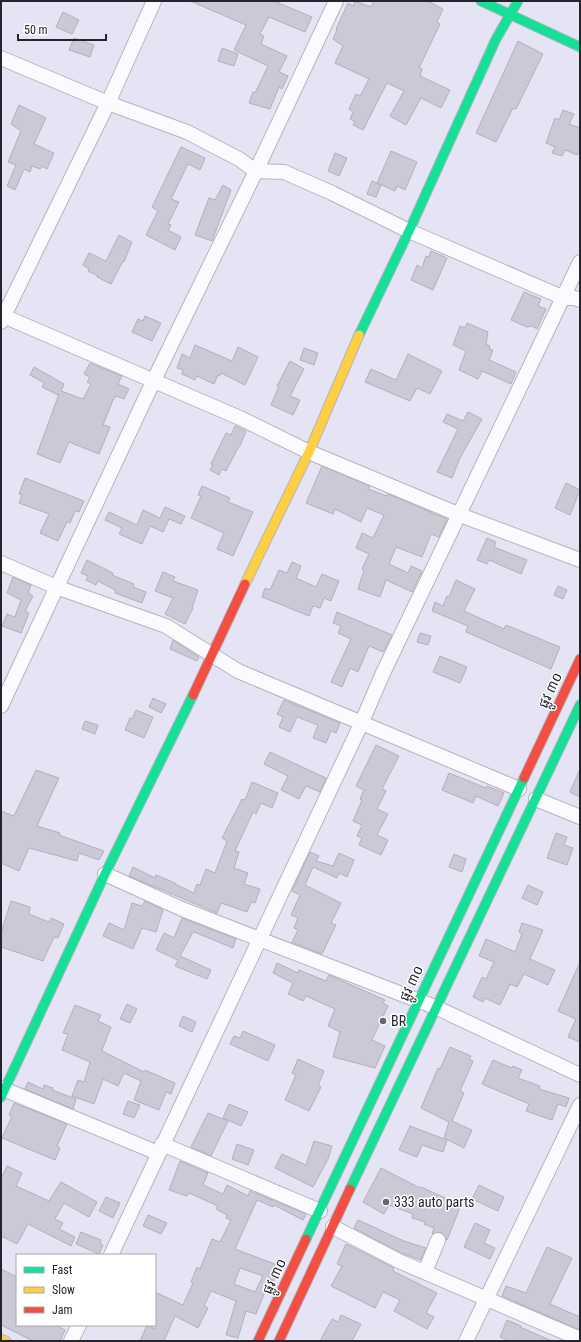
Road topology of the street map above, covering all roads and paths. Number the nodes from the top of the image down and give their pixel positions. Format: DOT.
graph roads {
  1 [pos="154,1"];
  2 [pos="336,1"];
  3 [pos="481,1"];
  4 [pos="518,1"];
  5 [pos="511,14"];
  6 [pos="580,47"];
  7 [pos="1,58"];
  8 [pos="108,103"];
  9 [pos="256,171"];
  10 [pos="409,231"];
  11 [pos="580,262"];
  12 [pos="564,298"];
  13 [pos="580,300"];
  14 [pos="2,318"];
  15 [pos="153,382"];
  16 [pos="309,452"];
  17 [pos="460,515"];
  18 [pos="580,560"];
  19 [pos="1,563"];
  20 [pos="56,587"];
  21 [pos="212,656"];
  22 [pos="580,659"];
  23 [pos="580,705"];
  24 [pos="1,706"];
  25 [pos="361,724"];
  26 [pos="519,789"];
  27 [pos="536,798"];
  28 [pos="580,817"];
  29 [pos="105,874"];
  30 [pos="258,939"];
  31 [pos="418,1000"];
  32 [pos="435,1007"];
  33 [pos="580,1075"];
  34 [pos="2,1091"];
  35 [pos="580,1106"];
  36 [pos="160,1149"];
  37 [pos="320,1211"];
  38 [pos="333,1227"];
  39 [pos="438,1240"];
  40 [pos="111,1254"];
  41 [pos="425,1272"];
  42 [pos="485,1298"];
  43 [pos="78,1326"];
  44 [pos="1,1339"];
  45 [pos="580,1339"];
  46 [pos="6,1341"];
  47 [pos="71,1341"];
  48 [pos="258,1341"];
  49 [pos="280,1341"];
  50 [pos="466,1341"];
  1 -- 8 [label="street"];
  2 -- 9 [label="street"];
  3 -- 5 [label="street"];
  4 -- 5 [label="street"];
  5 -- 6 [label="street"];
  5 -- 10 [label="street"];
  7 -- 8 [label="street"];
  8 -- 9 [label="street"];
  8 -- 14 [label="street"];
  9 -- 10 [label="street"];
  9 -- 15 [label="street"];
  10 -- 12 [label="street"];
  10 -- 16 [label="street"];
  11 -- 12 [label="street"];
  12 -- 13 [label="street"];
  12 -- 17 [label="street"];
  14 -- 15 [label="street"];
  15 -- 16 [label="street"];
  15 -- 20 [label="street"];
  16 -- 17 [label="street"];
  16 -- 21 [label="street"];
  17 -- 18 [label="street"];
  17 -- 25 [label="street"];
  19 -- 20 [label="street"];
  20 -- 21 [label="street"];
  20 -- 24 [label="street"];
  21 -- 25 [label="street"];
  21 -- 29 [label="street"];
  22 -- 26 [label="street, ផ្លូវ ៣០"];
  23 -- 27 [label="street"];
  25 -- 26 [label="street"];
  25 -- 30 [label="street"];
  26 -- 31 [label="street, ផ្លូវ ៣០"];
  27 -- 28 [label="street"];
  27 -- 32 [label="street"];
  29 -- 30 [label="street"];
  29 -- 34 [label="street"];
  30 -- 31 [label="street"];
  30 -- 36 [label="street"];
  31 -- 32 [label="street"];
  31 -- 37 [label="street, ផ្លូវ ៣០"];
  32 -- 33 [label="street"];
  32 -- 38 [label="street"];
  34 -- 36 [label="street"];
  35 -- 42 [label="street"];
  36 -- 37 [label="street"];
  36 -- 40 [label="street"];
  37 -- 48 [label="street, ផ្លូវ ៣០"];
  38 -- 41 [label="street"];
  38 -- 49 [label="street"];
  39 -- 41 [label="street"];
  41 -- 42 [label="street"];
  42 -- 45 [label="street"];
  42 -- 50 [label="street"];
  43 -- 47 [label="street"];
  44 -- 46 [label="street"];
}
